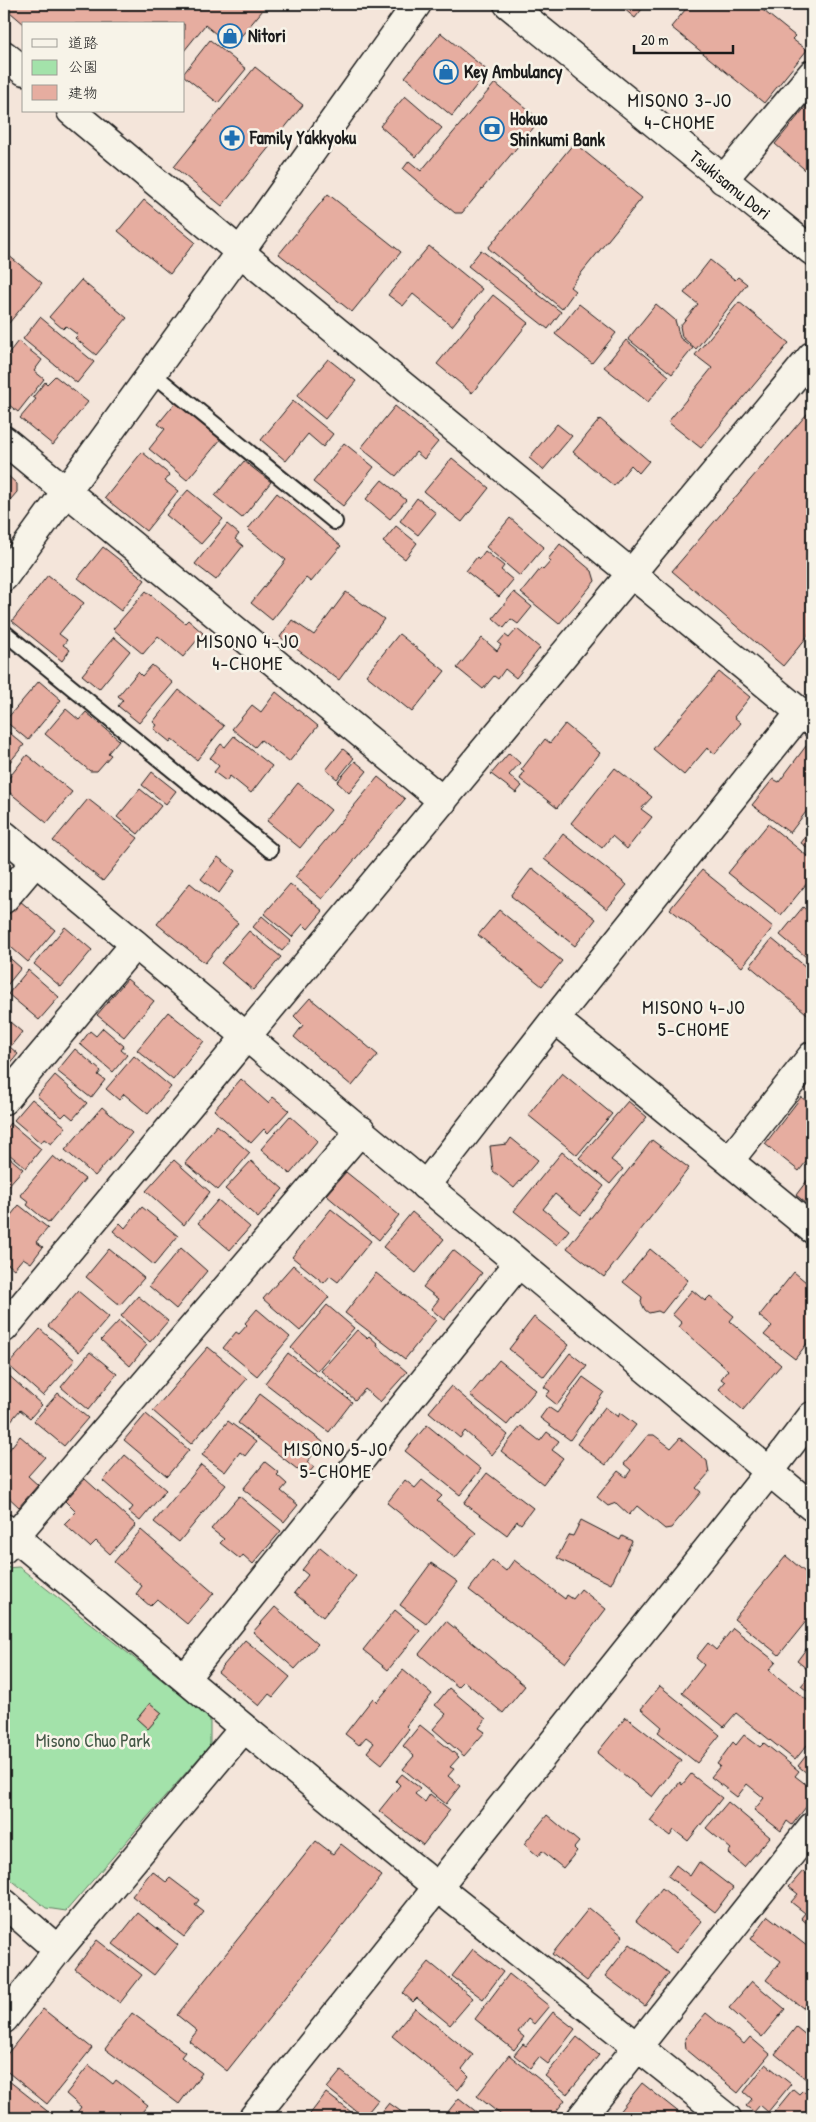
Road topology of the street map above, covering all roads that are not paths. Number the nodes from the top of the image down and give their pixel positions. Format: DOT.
graph roads {
  1 [pos="417,4"];
  2 [pos="508,4"];
  3 [pos="4,55"];
  4 [pos="22,70"];
  5 [pos="812,74"];
  6 [pos="72,112"];
  7 [pos="723,180"];
  8 [pos="240,252"];
  9 [pos="812,252"];
  10 [pos="812,356"];
  11 [pos="152,373"];
  12 [pos="4,440"];
  13 [pos="67,491"];
  14 [pos="335,522"];
  15 [pos="633,573"];
  16 [pos="4,577"];
  17 [pos="4,632"];
  18 [pos="806,717"];
  19 [pos="443,801"];
  20 [pos="4,835"];
  21 [pos="270,850"];
  22 [pos="36,861"];
  23 [pos="4,899"];
  24 [pos="135,944"];
  25 [pos="555,1019"];
  26 [pos="245,1037"];
  27 [pos="812,1056"];
  28 [pos="4,1100"];
  29 [pos="361,1130"];
  30 [pos="729,1161"];
  31 [pos="426,1186"];
  32 [pos="812,1229"];
  33 [pos="518,1264"];
  34 [pos="4,1328"];
  35 [pos="812,1416"];
  36 [pos="770,1471"];
  37 [pos="812,1507"];
  38 [pos="7,1538"];
  39 [pos="185,1678"];
  40 [pos="244,1728"];
  41 [pos="812,1827"];
  42 [pos="437,1886"];
  43 [pos="4,1904"];
  44 [pos="58,1950"];
  45 [pos="4,2020"];
  46 [pos="638,2047"];
  47 [pos="253,2118"];
  48 [pos="581,2118"];
  49 [pos="726,2118"];
  1 -- 8 [label="main road"];
  2 -- 7 [label="main road, Tsukisamu Dori"];
  3 -- 4 [label="main road"];
  5 -- 7 [label="main road"];
  6 -- 8 [label="main road"];
  7 -- 9 [label="main road, Tsukisamu Dori"];
  8 -- 11 [label="main road"];
  8 -- 15 [label="main road"];
  10 -- 15 [label="main road"];
  11 -- 13 [label="main road"];
  11 -- 14 [label="lane"];
  12 -- 13 [label="main road"];
  13 -- 16 [label="main road"];
  13 -- 19 [label="main road"];
  15 -- 18 [label="main road"];
  15 -- 19 [label="main road"];
  17 -- 21 [label="lane"];
  18 -- 25 [label="main road"];
  19 -- 26 [label="main road"];
  20 -- 22 [label="main road"];
  22 -- 23 [label="main road"];
  22 -- 24 [label="main road"];
  24 -- 26 [label="main road"];
  24 -- 28 [label="main road"];
  25 -- 30 [label="main road"];
  25 -- 31 [label="main road"];
  26 -- 29 [label="main road"];
  26 -- 34 [label="main road"];
  27 -- 30 [label="main road"];
  29 -- 31 [label="main road"];
  29 -- 38 [label="main road"];
  30 -- 32 [label="main road"];
  31 -- 33 [label="main road"];
  33 -- 36 [label="main road"];
  33 -- 39 [label="main road"];
  35 -- 36 [label="main road"];
  36 -- 37 [label="main road"];
  36 -- 42 [label="main road"];
  38 -- 39 [label="main road"];
  39 -- 40 [label="main road"];
  40 -- 42 [label="main road"];
  40 -- 44 [label="main road"];
  41 -- 46 [label="main road"];
  42 -- 46 [label="main road"];
  42 -- 47 [label="main road"];
  43 -- 44 [label="main road"];
  44 -- 45 [label="main road"];
  46 -- 48 [label="main road"];
  46 -- 49 [label="main road"];
}
